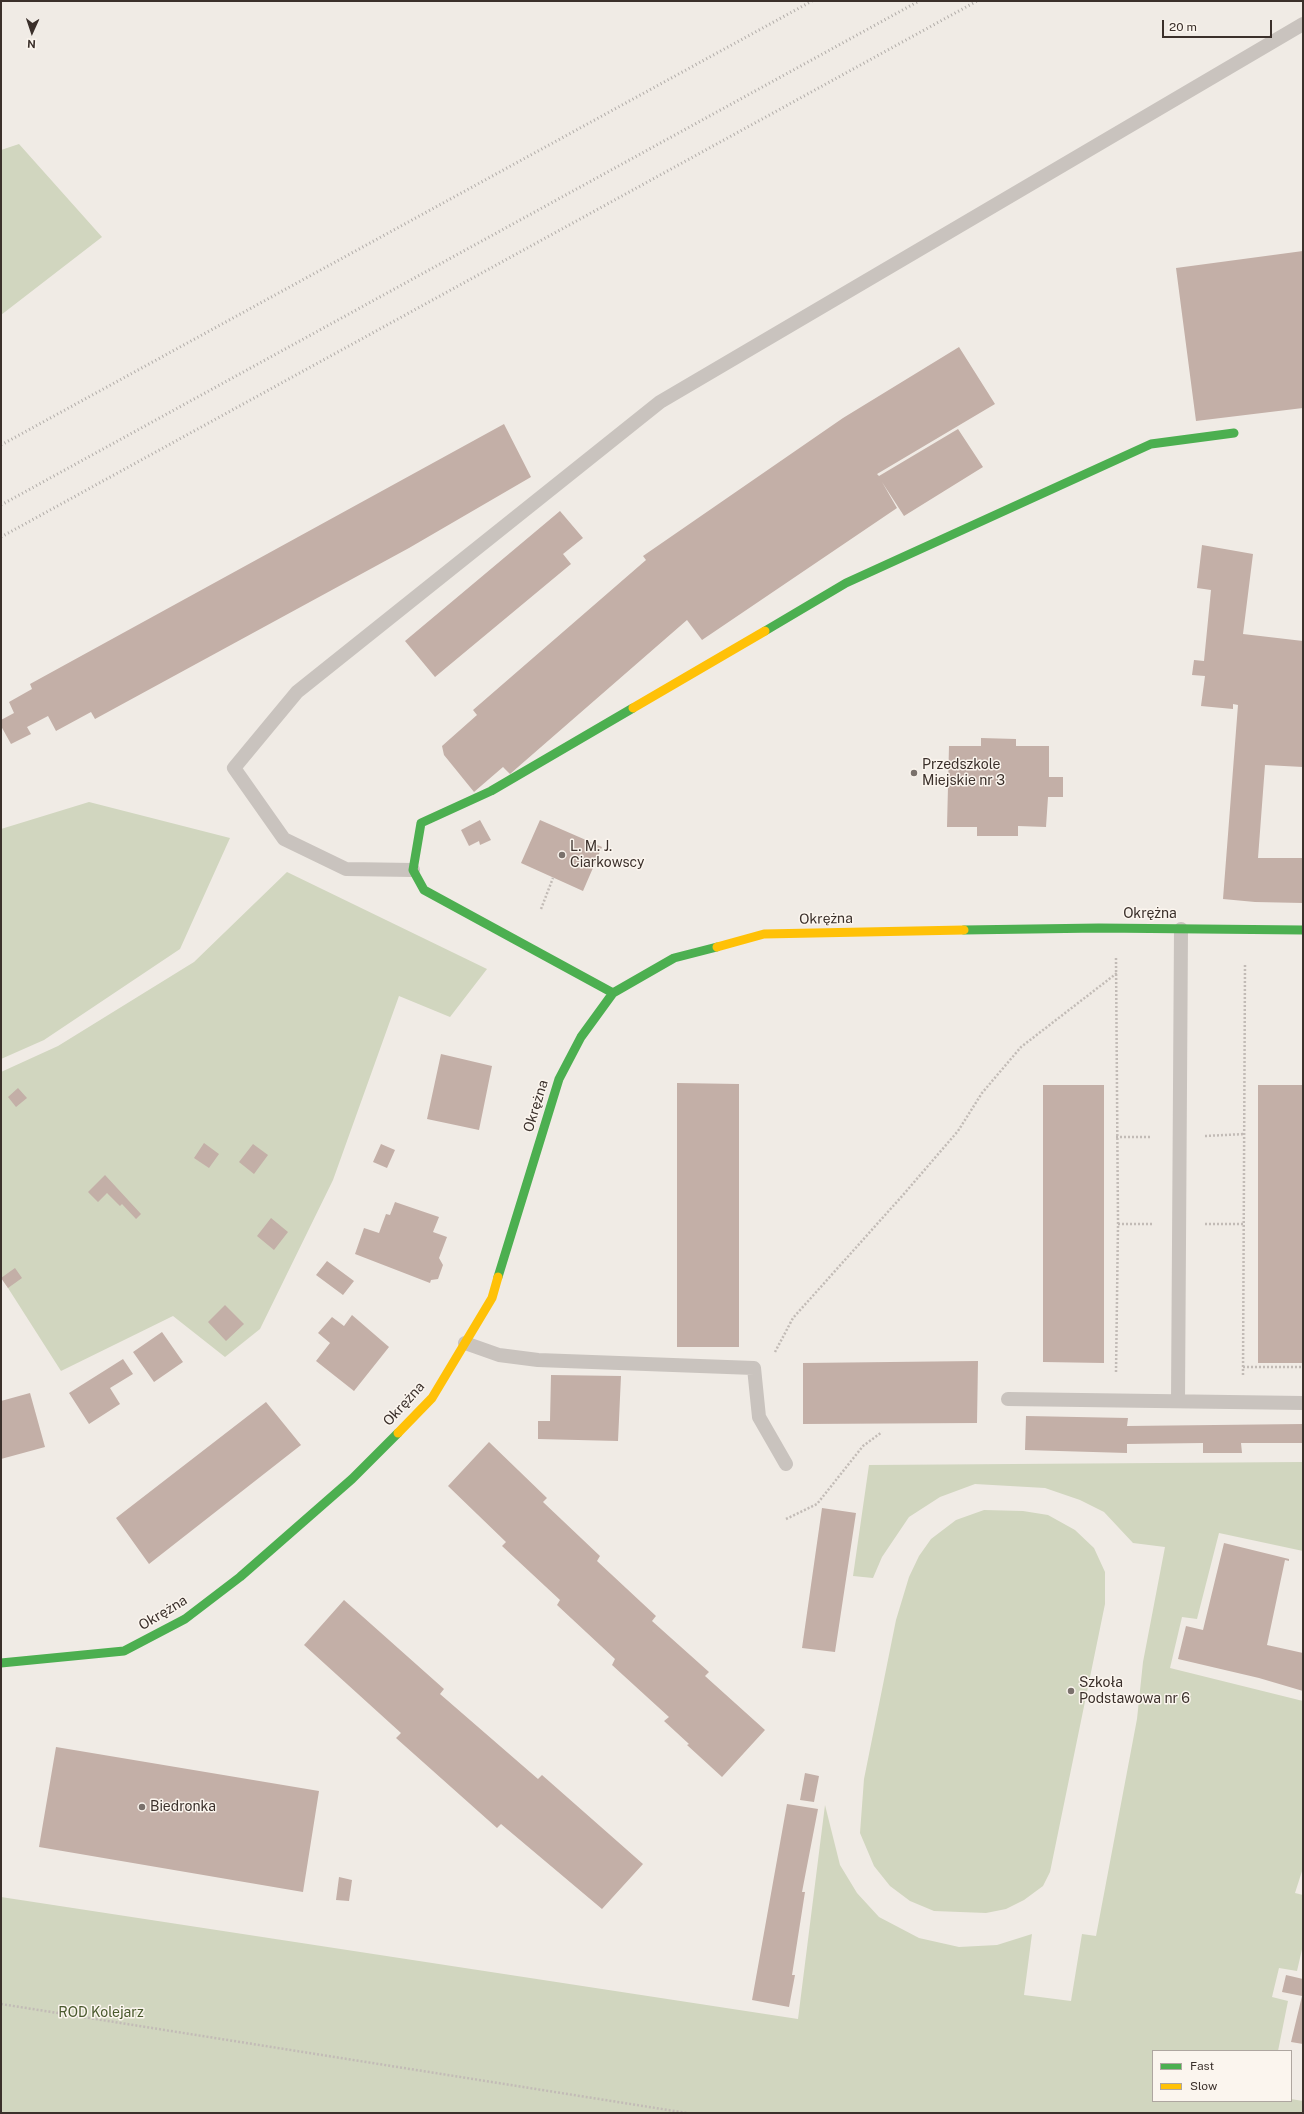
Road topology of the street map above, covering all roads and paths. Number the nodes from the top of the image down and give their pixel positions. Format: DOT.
graph roads {
  1 [pos="1303,24"];
  2 [pos="1234,433"];
  3 [pos="413,870"];
  4 [pos="553,878"];
  5 [pos="541,908"];
  6 [pos="1181,928"];
  7 [pos="1303,930"];
  8 [pos="1116,958"];
  9 [pos="1245,964"];
  10 [pos="1117,973"];
  11 [pos="613,993"];
  12 [pos="465,1343"];
  13 [pos="1243,1367"];
  14 [pos="1303,1367"];
  15 [pos="754,1368"];
  16 [pos="1008,1399"];
  17 [pos="1116,1400"];
  18 [pos="1178,1400"];
  19 [pos="1243,1402"];
  20 [pos="1303,1403"];
  21 [pos="882,1432"];
  22 [pos="786,1464"];
  23 [pos="786,1519"];
  24 [pos="1,1663"];
  25 [pos="1,2004"];
  26 [pos="687,2113"];
  1 -- 3 [label="lane"];
  2 -- 3 [label="street"];
  3 -- 11 [label="street"];
  4 -- 5 [label="path"];
  6 -- 7 [label="street, Okrężna"];
  6 -- 11 [label="street, Okrężna"];
  6 -- 18 [label="lane"];
  8 -- 10 [label="path"];
  9 -- 13 [label="path"];
  10 -- 15 [label="path"];
  10 -- 17 [label="path"];
  11 -- 12 [label="street, Okrężna"];
  12 -- 15 [label="lane"];
  12 -- 24 [label="street, Okrężna"];
  13 -- 14 [label="path"];
  13 -- 19 [label="path"];
  15 -- 22 [label="lane"];
  16 -- 17 [label="lane"];
  17 -- 18 [label="lane"];
  18 -- 19 [label="lane"];
  19 -- 20 [label="lane"];
  21 -- 23 [label="path"];
  25 -- 26 [label="path"];
}
